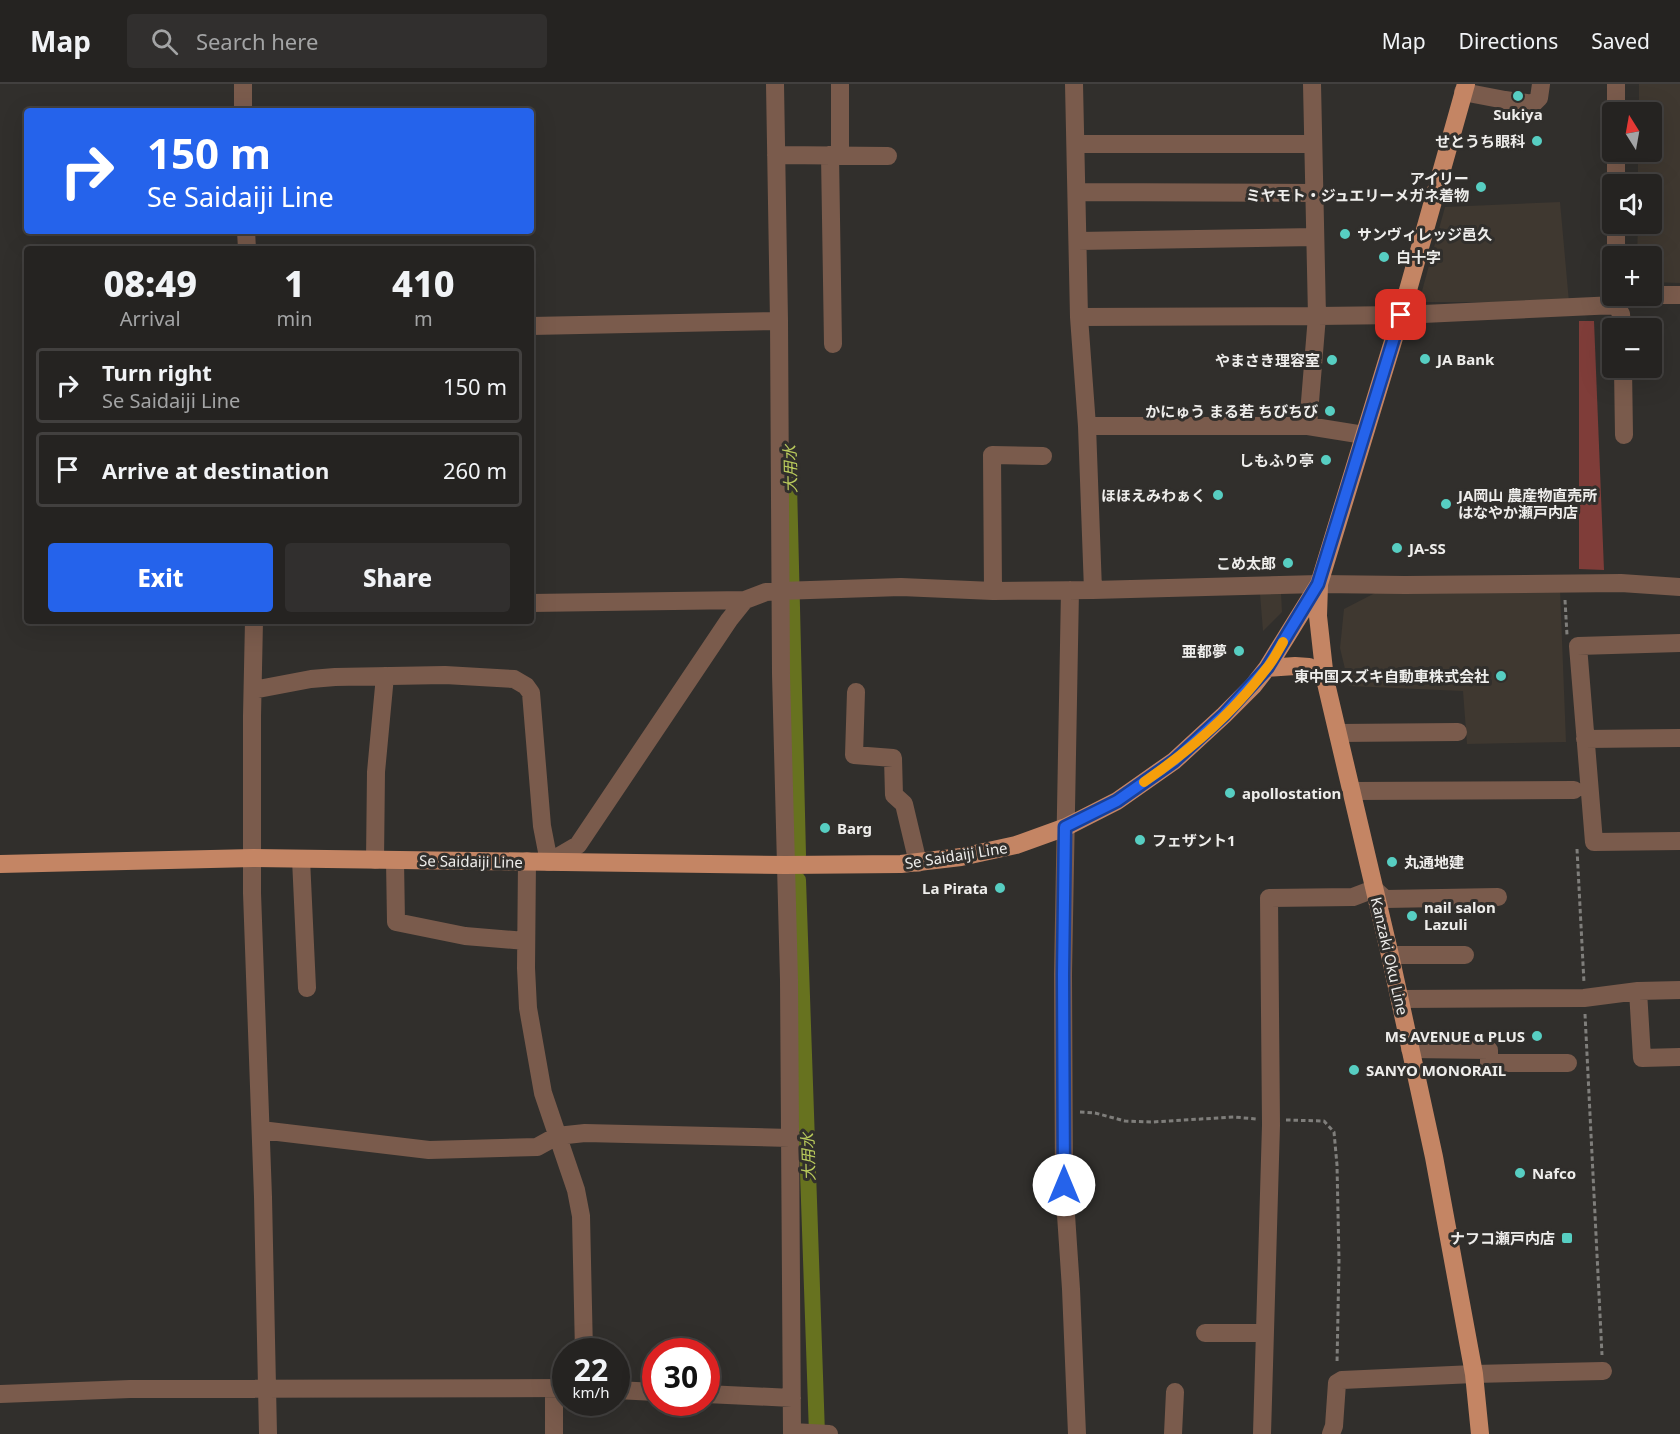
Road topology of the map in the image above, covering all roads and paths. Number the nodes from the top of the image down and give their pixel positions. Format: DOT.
graph roads {
  1 [pos="243,84"];
  2 [pos="775,84"];
  3 [pos="840,84"];
  4 [pos="1074,84"];
  5 [pos="1312,84"];
  6 [pos="1541,84"];
  7 [pos="1616,84"];
  8 [pos="1465,88"];
  9 [pos="1616,102"];
  10 [pos="243,108"];
  11 [pos="1076,144"];
  12 [pos="1313,144"];
  13 [pos="781,155"];
  14 [pos="835,156"];
  15 [pos="888,156"];
  16 [pos="1077,192"];
  17 [pos="1314,193"];
  18 [pos="1315,237"];
  19 [pos="1078,241"];
  20 [pos="1662,295"];
  21 [pos="1680,295"];
  22 [pos="1602,301"];
  23 [pos="1403,309"];
  24 [pos="1322,316"];
  25 [pos="1079,317"];
  26 [pos="779,321"];
  27 [pos="534,326"];
  28 [pos="833,344"];
  29 [pos="1623,378"];
  30 [pos="1087,426"];
  31 [pos="1308,426"];
  32 [pos="1364,435"];
  33 [pos="1624,435"];
  34 [pos="1043,456"];
  35 [pos="1564,583"];
  36 [pos="1318,584"];
  37 [pos="1680,586"];
  38 [pos="1070,590"];
  39 [pos="1093,590"];
  40 [pos="780,591"];
  41 [pos="993,591"];
  42 [pos="745,600"];
  43 [pos="534,603"];
  44 [pos="254,624"];
  45 [pos="1290,631"];
  46 [pos="1320,631"];
  47 [pos="1567,641"];
  48 [pos="1680,643"];
  49 [pos="1267,668"];
  50 [pos="385,676"];
  51 [pos="1325,679"];
  52 [pos="253,690"];
  53 [pos="856,692"];
  54 [pos="1458,732"];
  55 [pos="1338,734"];
  56 [pos="1680,738"];
  57 [pos="1585,739"];
  58 [pos="1574,790"];
  59 [pos="1352,791"];
  60 [pos="1065,827"];
  61 [pos="1680,842"];
  62 [pos="1577,848"];
  63 [pos="253,858"];
  64 [pos="301,859"];
  65 [pos="375,860"];
  66 [pos="395,860"];
  67 [pos="527,861"];
  68 [pos="549,862"];
  69 [pos="918,862"];
  70 [pos="0,864"];
  71 [pos="785,865"];
  72 [pos="1374,889"];
  73 [pos="1498,897"];
  74 [pos="526,941"];
  75 [pos="1390,955"];
  76 [pos="1465,955"];
  77 [pos="307,988"];
  78 [pos="1680,990"];
  79 [pos="1638,991"];
  80 [pos="1584,998"];
  81 [pos="1400,999"];
  82 [pos="1410,1049"];
  83 [pos="1680,1057"];
  84 [pos="1568,1063"];
  85 [pos="261,1130"];
  86 [pos="557,1136"];
  87 [pos="790,1138"];
  88 [pos="1205,1333"];
  89 [pos="1265,1333"];
  90 [pos="584,1338"];
  91 [pos="1603,1371"];
  92 [pos="1474,1374"];
  93 [pos="268,1389"];
  94 [pos="552,1389"];
  95 [pos="1175,1392"];
  96 [pos="0,1394"];
  97 [pos="720,1395"];
  98 [pos="792,1398"];
  99 [pos="556,1416"];
  100 [pos="792,1433"];
  101 [pos="811,1433"];
  102 [pos="268,1434"];
  103 [pos="554,1434"];
  104 [pos="829,1434"];
  105 [pos="1077,1434"];
  106 [pos="1173,1434"];
  107 [pos="1262,1434"];
  108 [pos="1331,1434"];
  109 [pos="1480,1434"];
  1 -- 10 [label="street"];
  2 -- 13 [label="street"];
  3 -- 14 [label="street"];
  4 -- 11 [label="street"];
  5 -- 12 [label="street"];
  6 -- 8 [label="street"];
  7 -- 9 [label="street"];
  8 -- 23 [label="main road, Se Saidaiji Line"];
  11 -- 12 [label="street"];
  11 -- 16 [label="street"];
  12 -- 17 [label="street"];
  13 -- 14 [label="street"];
  13 -- 26 [label="street"];
  14 -- 15 [label="street"];
  14 -- 28 [label="street"];
  16 -- 17 [label="street"];
  16 -- 19 [label="street"];
  17 -- 18 [label="street"];
  18 -- 19 [label="street"];
  18 -- 24 [label="street"];
  19 -- 25 [label="street"];
  20 -- 21 [label="street"];
  22 -- 23 [label="street"];
  23 -- 24 [label="street"];
  23 -- 32 [label="main road, Se Saidaiji Line"];
  24 -- 25 [label="street"];
  24 -- 31 [label="street"];
  25 -- 30 [label="street"];
  26 -- 27 [label="street"];
  26 -- 40 [label="street"];
  29 -- 33 [label="street"];
  30 -- 31 [label="street"];
  30 -- 39 [label="street"];
  31 -- 32 [label="street"];
  32 -- 36 [label="main road, Se Saidaiji Line"];
  34 -- 41 [label="street"];
  35 -- 36 [label="street"];
  35 -- 37 [label="street"];
  35 -- 47 [label="path"];
  36 -- 39 [label="street"];
  36 -- 45 [label="main road, Se Saidaiji Line"];
  36 -- 46 [label="main road, Kanzaki Oku Line"];
  38 -- 39 [label="street"];
  38 -- 41 [label="street"];
  38 -- 60 [label="street"];
  40 -- 41 [label="street"];
  40 -- 42 [label="street"];
  40 -- 71 [label="street"];
  42 -- 43 [label="street"];
  42 -- 68 [label="street"];
  44 -- 52 [label="street"];
  45 -- 46 [label="main road"];
  45 -- 49 [label="main road, Se Saidaiji Line"];
  46 -- 51 [label="main road, Kanzaki Oku Line"];
  48 -- 57 [label="street"];
  49 -- 51 [label="main road"];
  49 -- 60 [label="main road, Se Saidaiji Line"];
  50 -- 52 [label="street"];
  50 -- 65 [label="street"];
  50 -- 68 [label="street"];
  51 -- 55 [label="main road, Kanzaki Oku Line"];
  52 -- 63 [label="street"];
  53 -- 69 [label="street"];
  54 -- 55 [label="street"];
  55 -- 59 [label="main road, Kanzaki Oku Line"];
  56 -- 57 [label="street"];
  57 -- 61 [label="street"];
  58 -- 59 [label="street"];
  59 -- 72 [label="main road, Kanzaki Oku Line"];
  60 -- 69 [label="main road, Se Saidaiji Line"];
  60 -- 105 [label="street"];
  62 -- 80 [label="path"];
  63 -- 64 [label="main road, Se Saidaiji Line"];
  63 -- 70 [label="main road, Se Saidaiji Line"];
  63 -- 85 [label="street"];
  64 -- 65 [label="main road, Se Saidaiji Line"];
  64 -- 77 [label="street"];
  65 -- 66 [label="main road, Se Saidaiji Line"];
  66 -- 67 [label="main road, Se Saidaiji Line"];
  66 -- 74 [label="street"];
  67 -- 68 [label="main road, Se Saidaiji Line"];
  67 -- 74 [label="street"];
  68 -- 71 [label="main road, Se Saidaiji Line"];
  69 -- 71 [label="main road, Se Saidaiji Line"];
  71 -- 87 [label="street"];
  72 -- 73 [label="street"];
  72 -- 75 [label="main road, Kanzaki Oku Line"];
  72 -- 89 [label="street"];
  74 -- 86 [label="street"];
  75 -- 76 [label="street"];
  75 -- 81 [label="main road, Kanzaki Oku Line"];
  78 -- 79 [label="street"];
  79 -- 80 [label="street"];
  79 -- 83 [label="street"];
  80 -- 81 [label="street"];
  80 -- 91 [label="path"];
  81 -- 82 [label="main road, Kanzaki Oku Line"];
  82 -- 84 [label="street"];
  82 -- 92 [label="main road, Kanzaki Oku Line"];
  85 -- 86 [label="street"];
  85 -- 93 [label="street"];
  86 -- 87 [label="street"];
  86 -- 90 [label="street"];
  87 -- 98 [label="street"];
  88 -- 89 [label="street"];
  89 -- 107 [label="street"];
  91 -- 92 [label="street"];
  92 -- 108 [label="street"];
  92 -- 109 [label="main road, Kanzaki Oku Line"];
  93 -- 94 [label="street"];
  93 -- 96 [label="street"];
  93 -- 102 [label="street"];
  95 -- 106 [label="street"];
  97 -- 98 [label="street"];
  98 -- 100 [label="street"];
  99 -- 103 [label="street"];
  100 -- 101 [label="street"];
  101 -- 104 [label="street"];
}
